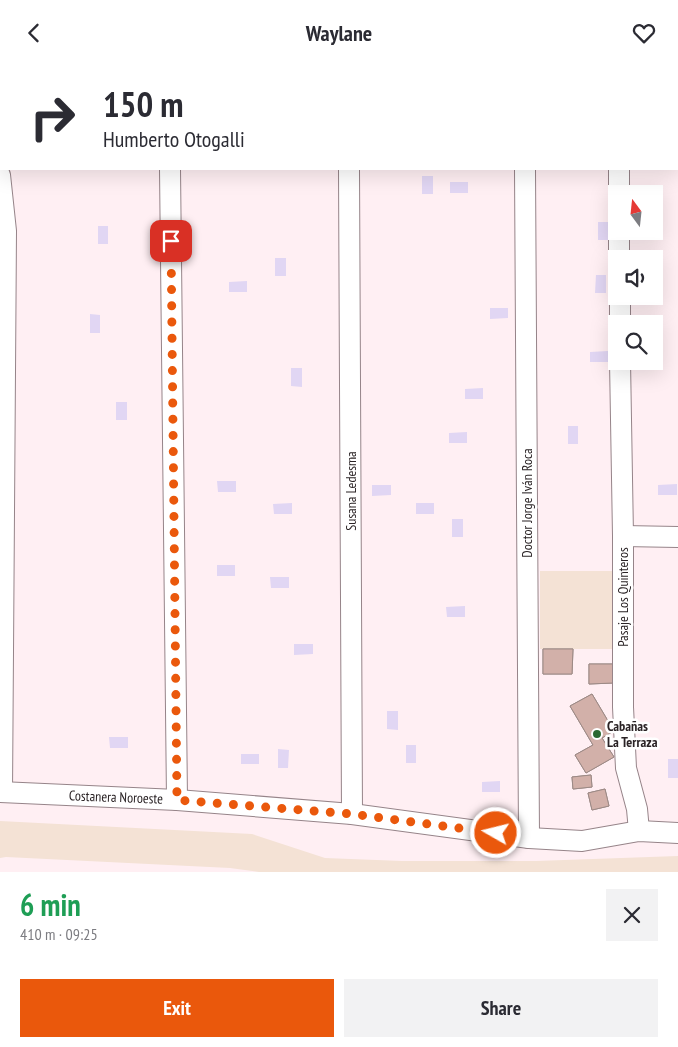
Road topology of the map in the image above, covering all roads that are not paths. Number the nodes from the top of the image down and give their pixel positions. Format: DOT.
graph roads {
  1 [pos="170,170"];
  2 [pos="349,170"];
  3 [pos="526,170"];
  4 [pos="619,170"];
  5 [pos="0,175"];
  6 [pos="619,185"];
  7 [pos="620,370"];
  8 [pos="623,536"];
  9 [pos="678,537"];
  10 [pos="1,792"];
  11 [pos="177,800"];
  12 [pos="352,814"];
  13 [pos="639,831"];
  14 [pos="678,833"];
  15 [pos="529,838"];
  1 -- 11 [label="street"];
  2 -- 12 [label="street, Susana Ledesma"];
  3 -- 15 [label="street, Doctor Jorge Iván Roca"];
  4 -- 6 [label="street"];
  5 -- 10 [label="street"];
  7 -- 8 [label="street, Pasaje Los Quinteros"];
  8 -- 9 [label="street"];
  8 -- 13 [label="street, Pasaje Los Quinteros"];
  10 -- 11 [label="street, Costanera Noroeste"];
  11 -- 12 [label="street, Costanera Noroeste"];
  12 -- 15 [label="street, Costanera Noroeste"];
  13 -- 14 [label="street, Costanera Noroeste"];
  13 -- 15 [label="street, Costanera Noroeste"];
}
